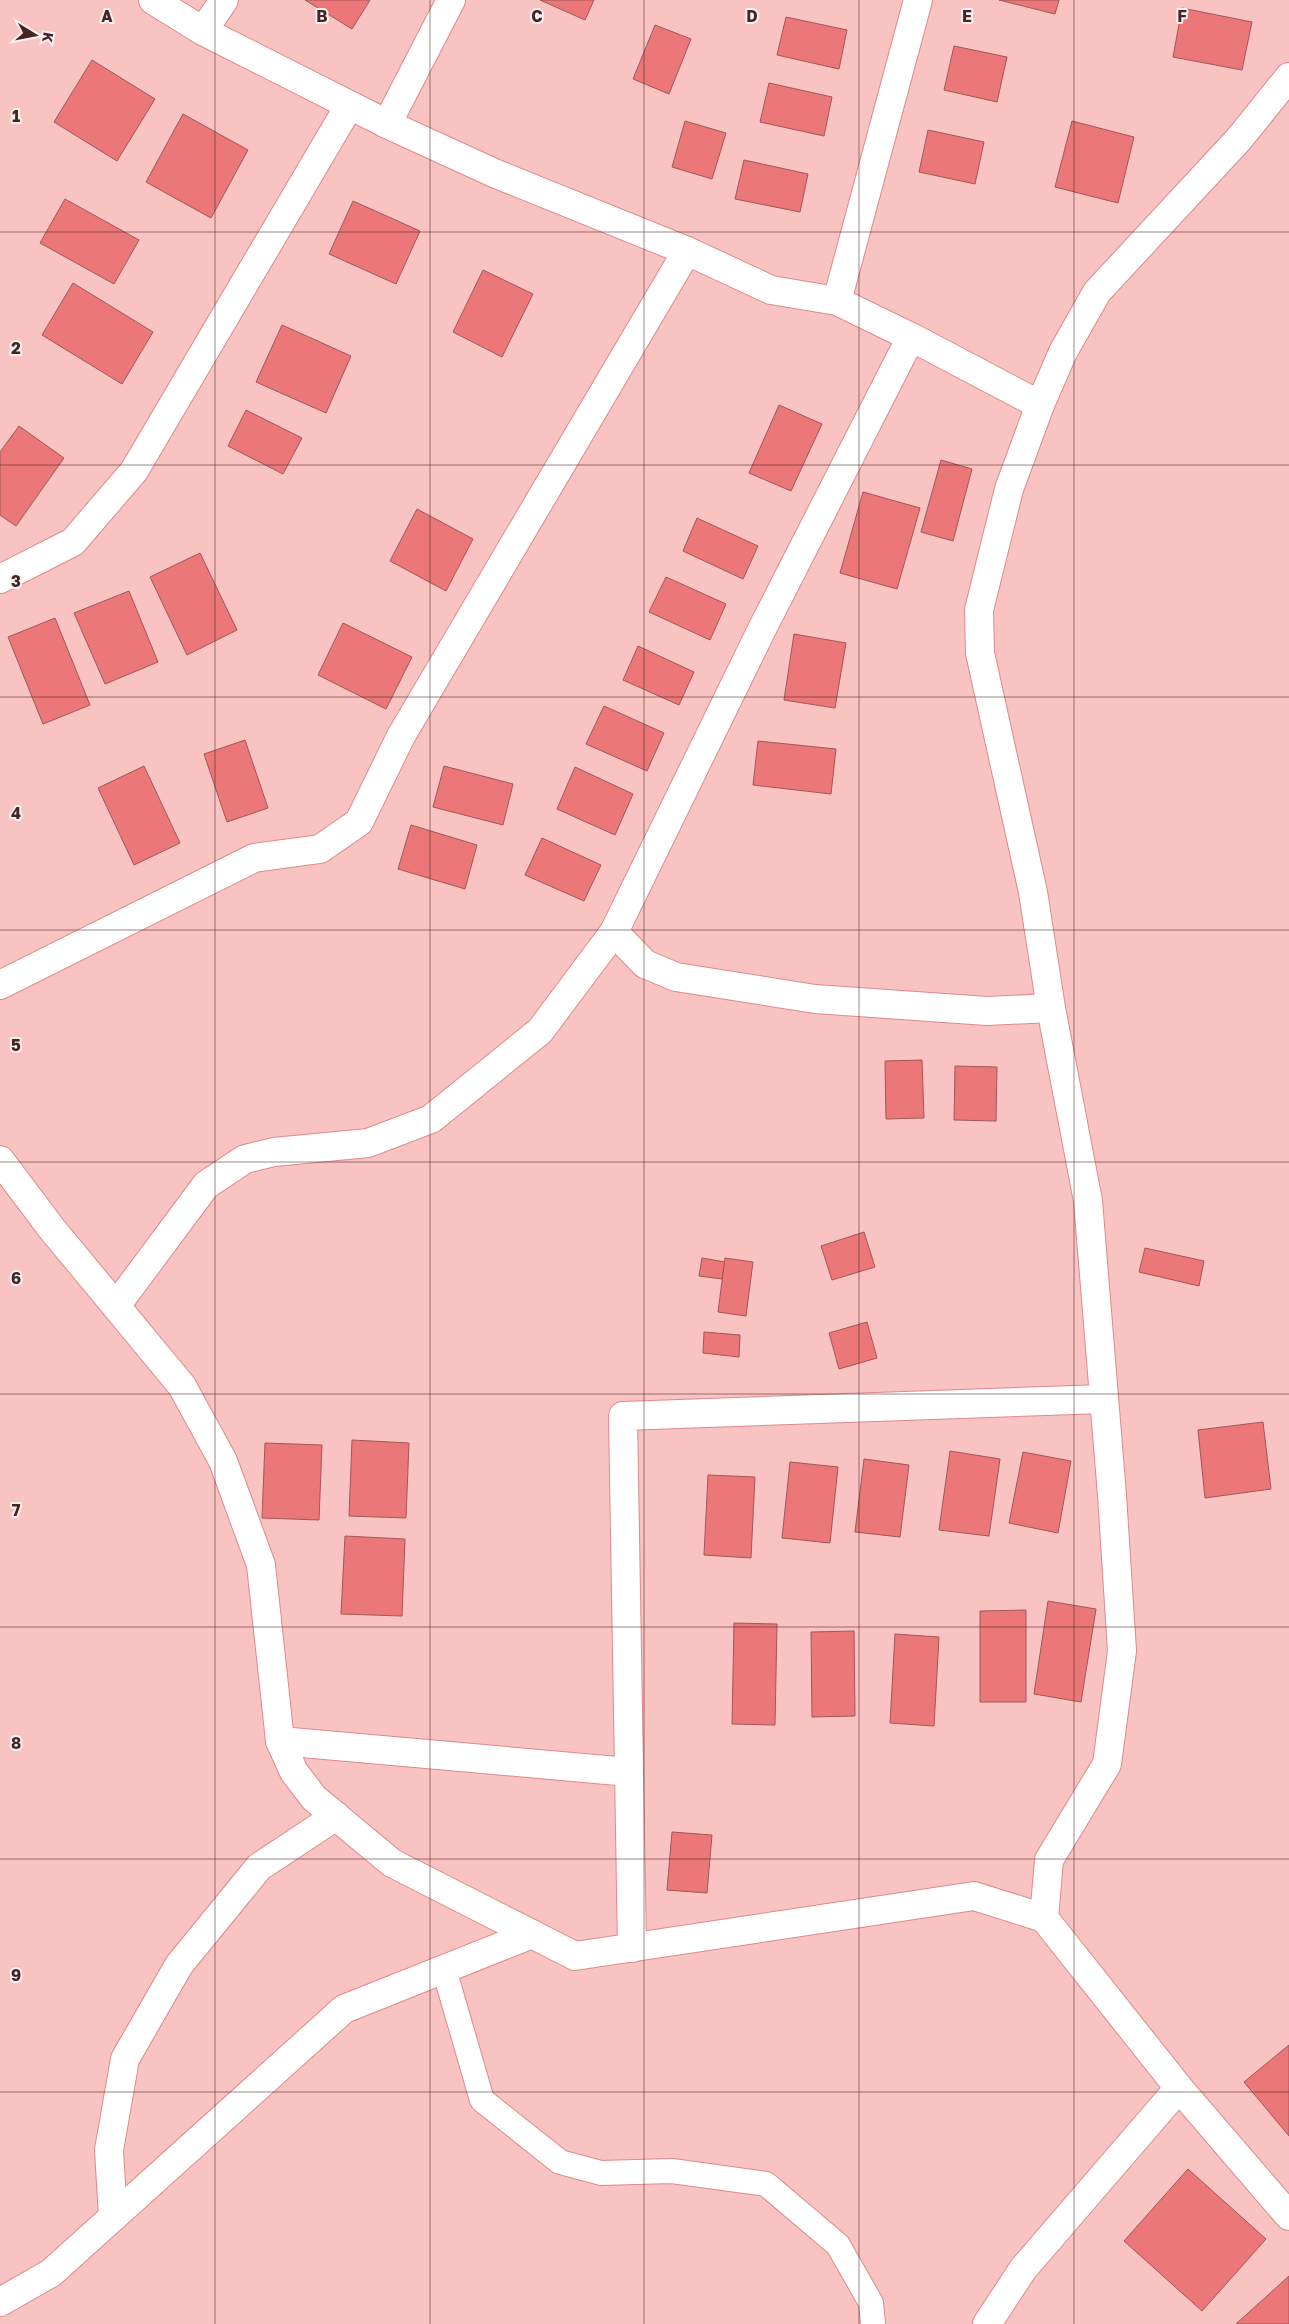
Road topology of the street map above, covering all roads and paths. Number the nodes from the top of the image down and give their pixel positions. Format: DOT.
graph roads {
  1 [pos="153,0"];
  2 [pos="224,0"];
  3 [pos="451,0"];
  4 [pos="918,0"];
  5 [pos="203,31"];
  6 [pos="1289,77"];
  7 [pos="349,106"];
  8 [pos="387,124"];
  9 [pos="687,252"];
  10 [pos="837,301"];
  11 [pos="911,336"];
  12 [pos="1040,405"];
  13 [pos="0,580"];
  14 [pos="614,932"];
  15 [pos="0,985"];
  16 [pos="1051,1008"];
  17 [pos="0,1160"];
  18 [pos="116,1306"];
  19 [pos="1104,1400"];
  20 [pos="280,1741"];
  21 [pos="629,1772"];
  22 [pos="336,1816"];
  23 [pos="1044,1918"];
  24 [pos="532,1934"];
  25 [pos="632,1948"];
  26 [pos="444,1968"];
  27 [pos="1179,2088"];
  28 [pos="1289,2216"];
  29 [pos="113,2217"];
  30 [pos="0,2302"];
  31 [pos="873,2324"];
  32 [pos="987,2324"];
  1 -- 5 [label="street"];
  2 -- 5 [label="street"];
  3 -- 8 [label="street"];
  4 -- 10 [label="street"];
  5 -- 7 [label="street"];
  6 -- 12 [label="street"];
  7 -- 8 [label="street"];
  7 -- 13 [label="street"];
  8 -- 9 [label="street"];
  9 -- 10 [label="street"];
  9 -- 15 [label="street"];
  10 -- 11 [label="street"];
  11 -- 12 [label="street"];
  11 -- 14 [label="street"];
  12 -- 16 [label="street"];
  14 -- 16 [label="street"];
  14 -- 18 [label="street"];
  16 -- 19 [label="street"];
  17 -- 18 [label="street"];
  18 -- 20 [label="street"];
  19 -- 21 [label="street"];
  19 -- 23 [label="street"];
  20 -- 21 [label="street"];
  20 -- 22 [label="street"];
  21 -- 25 [label="street"];
  22 -- 24 [label="street"];
  22 -- 29 [label="street"];
  23 -- 25 [label="street"];
  23 -- 27 [label="street"];
  24 -- 25 [label="street"];
  24 -- 26 [label="street"];
  26 -- 29 [label="street"];
  26 -- 31 [label="lane"];
  27 -- 28 [label="street"];
  27 -- 32 [label="street"];
  29 -- 30 [label="street"];
}
